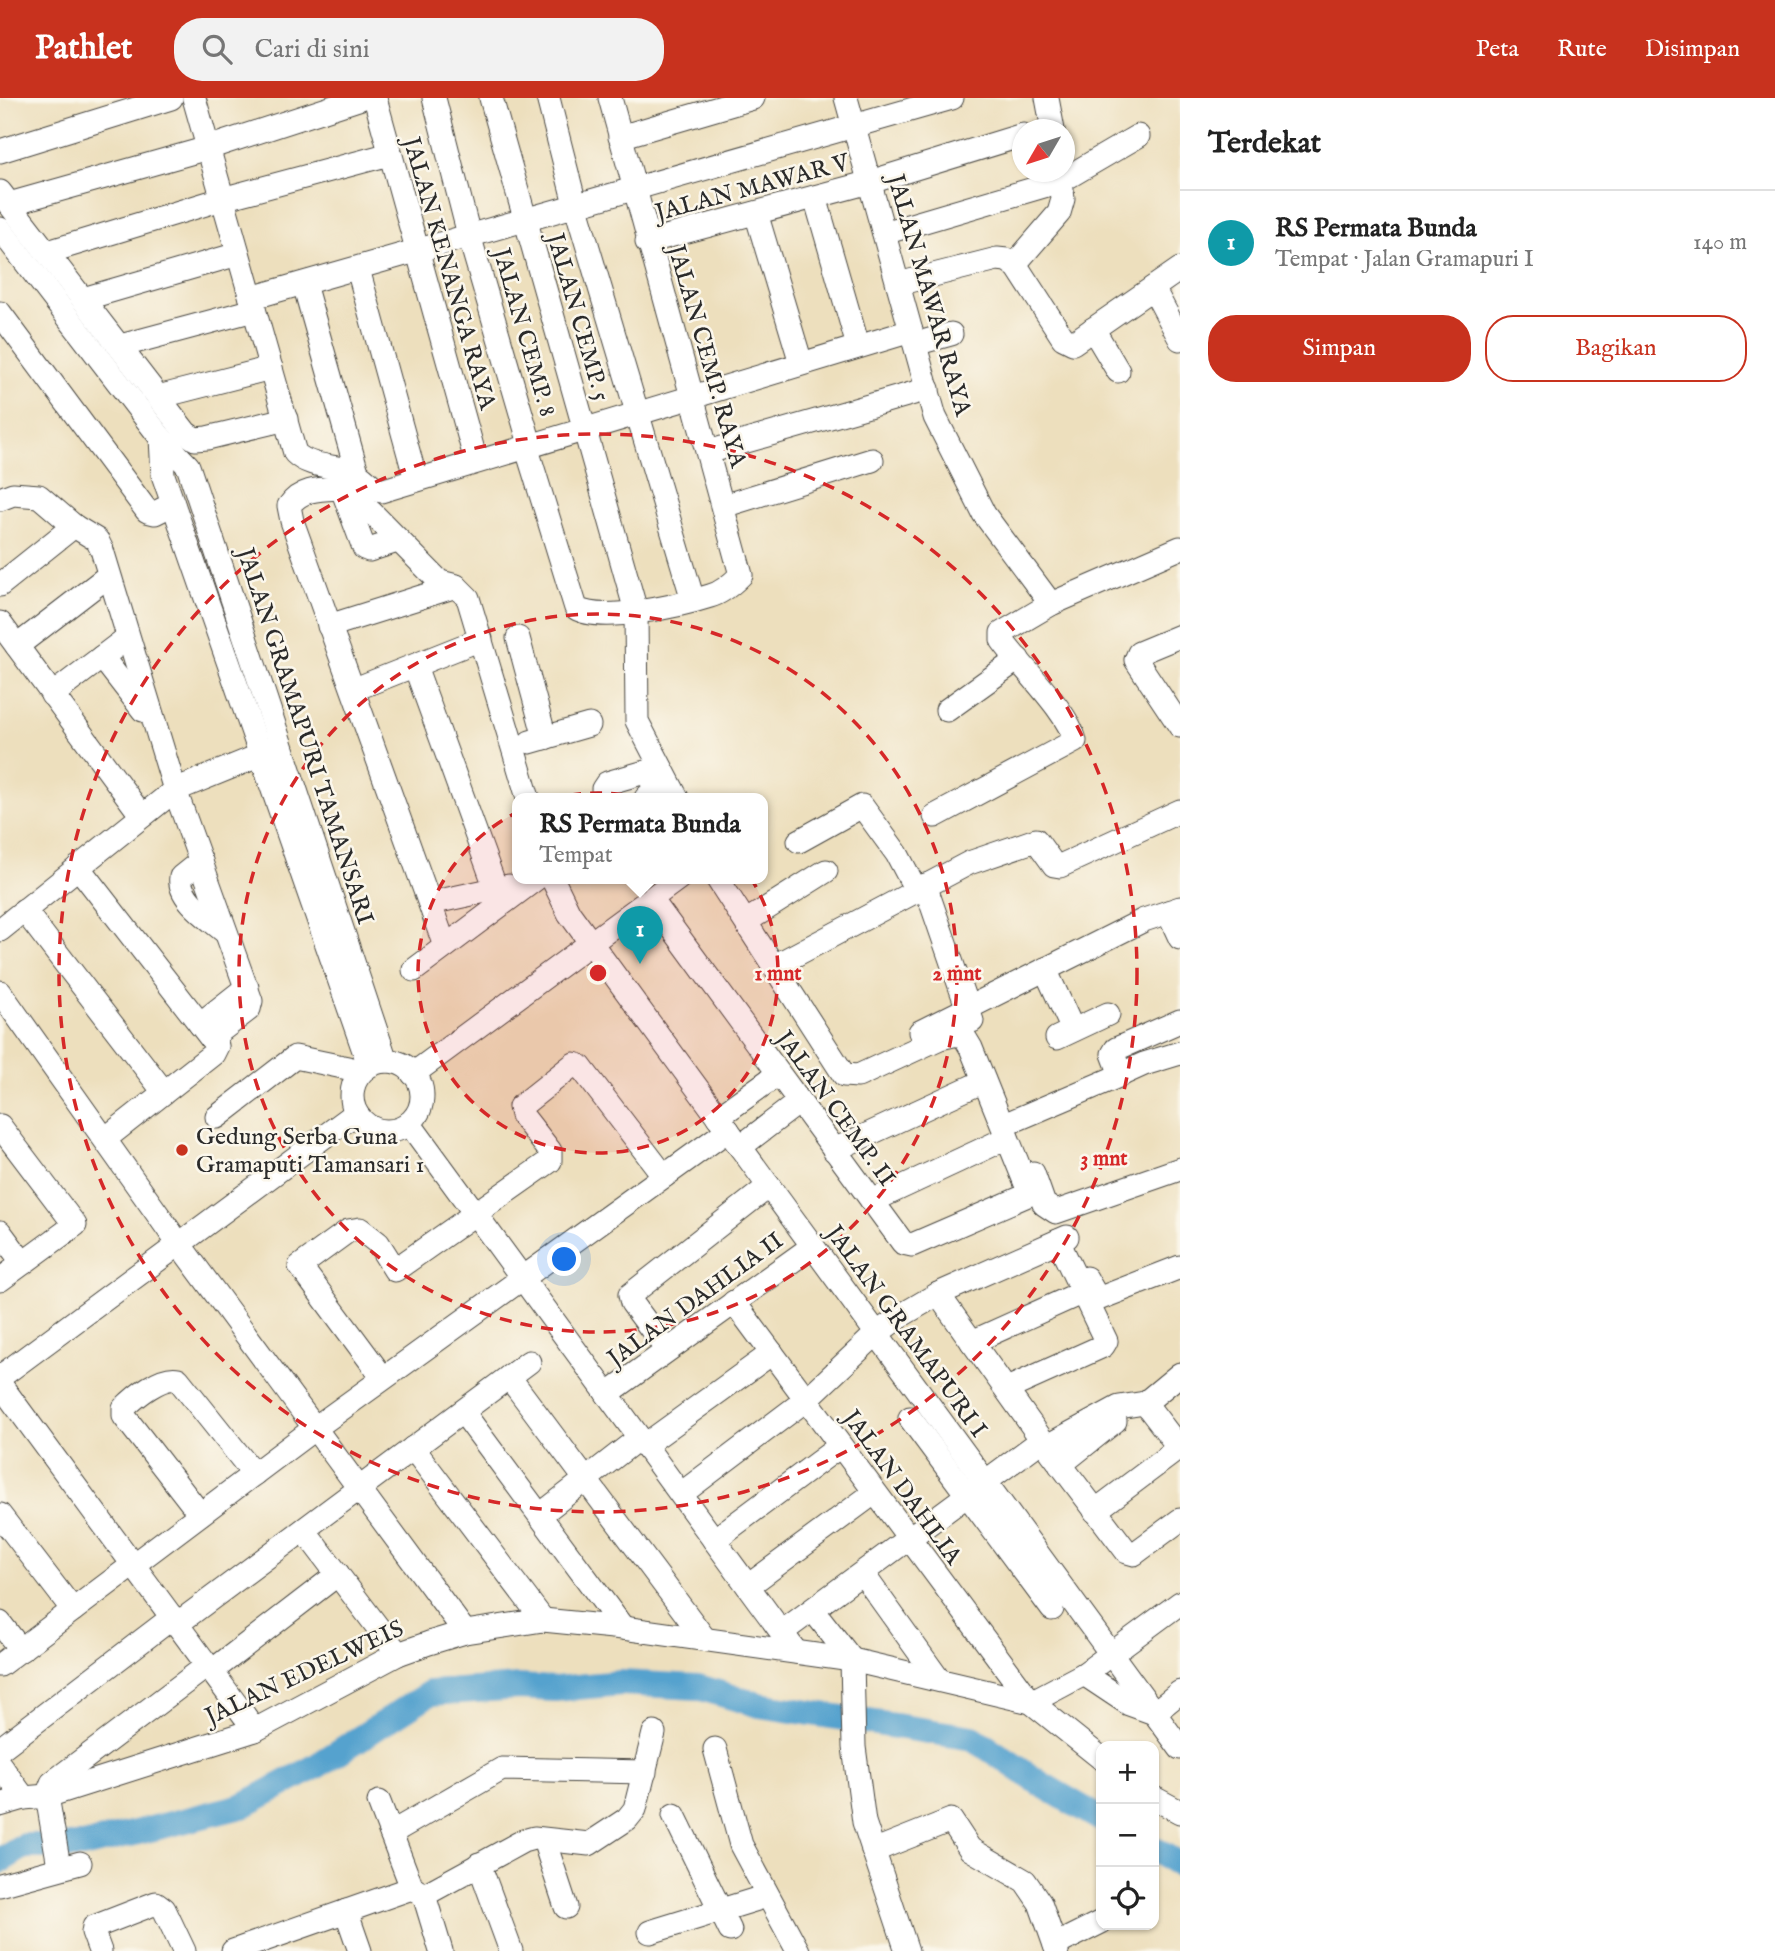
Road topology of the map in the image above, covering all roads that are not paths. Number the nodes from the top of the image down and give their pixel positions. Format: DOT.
graph roads {
  1 [pos="171,98"];
  2 [pos="194,98"];
  3 [pos="361,98"];
  4 [pos="375,98"];
  5 [pos="434,98"];
  6 [pos="492,98"];
  7 [pos="548,98"];
  8 [pos="610,98"];
  9 [pos="753,98"];
  10 [pos="846,98"];
  11 [pos="951,98"];
  12 [pos="1047,98"];
  13 [pos="1048,119"];
  14 [pos="854,126"];
  15 [pos="1138,136"];
  16 [pos="620,137"];
  17 [pos="1012,138"];
  18 [pos="208,148"];
  19 [pos="0,151"];
  20 [pos="390,154"];
  21 [pos="1075,168"];
  22 [pos="870,182"];
  23 [pos="1041,182"];
  24 [pos="1061,182"];
  25 [pos="634,187"];
  26 [pos="815,197"];
  27 [pos="5,198"];
  28 [pos="222,199"];
  29 [pos="575,204"];
  30 [pos="756,213"];
  31 [pos="523,219"];
  32 [pos="0,229"];
  33 [pos="884,233"];
  34 [pos="468,234"];
  35 [pos="648,242"];
  36 [pos="48,252"];
  37 [pos="417,252"];
  38 [pos="238,254"];
  39 [pos="1011,262"];
  40 [pos="359,269"];
  41 [pos="1180,269"];
  42 [pos="304,284"];
  43 [pos="898,284"];
  44 [pos="1153,288"];
  45 [pos="83,299"];
  46 [pos="253,304"];
  47 [pos="0,313"];
  48 [pos="1093,329"];
  49 [pos="951,334"];
  50 [pos="913,337"];
  51 [pos="1180,339"];
  52 [pos="120,346"];
  53 [pos="858,346"];
  54 [pos="801,362"];
  55 [pos="271,368"];
  56 [pos="1118,371"];
  57 [pos="928,389"];
  58 [pos="690,395"];
  59 [pos="158,397"];
  60 [pos="638,411"];
  61 [pos="286,419"];
  62 [pos="585,431"];
  63 [pos="161,438"];
  64 [pos="528,445"];
  65 [pos="708,452"];
  66 [pos="872,460"];
  67 [pos="476,461"];
  68 [pos="349,480"];
  69 [pos="416,480"];
  70 [pos="7,496"];
  71 [pos="173,504"];
  72 [pos="723,506"];
  73 [pos="0,516"];
  74 [pos="74,526"];
  75 [pos="1180,548"];
  76 [pos="108,576"];
  77 [pos="0,585"];
  78 [pos="456,586"];
  79 [pos="693,600"];
  80 [pos="1051,604"];
  81 [pos="636,611"];
  82 [pos="0,623"];
  83 [pos="329,626"];
  84 [pos="1180,636"];
  85 [pos="127,638"];
  86 [pos="518,638"];
  87 [pos="481,639"];
  88 [pos="17,646"];
  89 [pos="102,657"];
  90 [pos="1018,659"];
  91 [pos="415,666"];
  92 [pos="355,690"];
  93 [pos="52,695"];
  94 [pos="947,710"];
  95 [pos="154,724"];
  96 [pos="589,725"];
  97 [pos="1180,726"];
  98 [pos="545,738"];
  99 [pos="283,746"];
  100 [pos="513,747"];
  101 [pos="261,755"];
  102 [pos="175,790"];
  103 [pos="527,793"];
  104 [pos="604,793"];
  105 [pos="651,793"];
  106 [pos="674,793"];
  107 [pos="1180,811"];
  108 [pos="142,816"];
  109 [pos="935,816"];
  110 [pos="799,841"];
  111 [pos="78,867"];
  112 [pos="826,871"];
  113 [pos="515,884"];
  114 [pos="529,884"];
  115 [pos="555,884"];
  116 [pos="671,884"];
  117 [pos="721,884"];
  118 [pos="732,884"];
  119 [pos="921,888"];
  120 [pos="496,889"];
  121 [pos="651,899"];
  122 [pos="430,904"];
  123 [pos="24,910"];
  124 [pos="1174,910"];
  125 [pos="753,918"];
  126 [pos="0,930"];
  127 [pos="1180,938"];
  128 [pos="592,944"];
  129 [pos="444,946"];
  130 [pos="782,962"];
  131 [pos="1045,969"];
  132 [pos="414,970"];
  133 [pos="0,992"];
  134 [pos="968,1009"];
  135 [pos="1108,1014"];
  136 [pos="1180,1021"];
  137 [pos="206,1031"];
  138 [pos="1180,1053"];
  139 [pos="372,1066"];
  140 [pos="414,1074"];
  141 [pos="778,1074"];
  142 [pos="1122,1074"];
  143 [pos="984,1081"];
  144 [pos="164,1092"];
  145 [pos="799,1102"];
  146 [pos="356,1114"];
  147 [pos="217,1117"];
  148 [pos="409,1123"];
  149 [pos="0,1126"];
  150 [pos="1010,1129"];
  151 [pos="729,1132"];
  152 [pos="105,1139"];
  153 [pos="834,1150"];
  154 [pos="1180,1169"];
  155 [pos="664,1176"];
  156 [pos="769,1186"];
  157 [pos="872,1200"];
  158 [pos="475,1212"];
  159 [pos="1056,1212"];
  160 [pos="0,1232"];
  161 [pos="1062,1239"];
  162 [pos="181,1245"];
  163 [pos="813,1246"];
  164 [pos="23,1263"];
  165 [pos="1180,1267"];
  166 [pos="522,1277"];
  167 [pos="0,1280"];
  168 [pos="1083,1292"];
  169 [pos="938,1294"];
  170 [pos="734,1301"];
  171 [pos="876,1334"];
  172 [pos="972,1342"];
  173 [pos="667,1350"];
  174 [pos="772,1353"];
  175 [pos="529,1362"];
  176 [pos="1180,1374"];
  177 [pos="0,1377"];
  178 [pos="509,1377"];
  179 [pos="383,1378"];
  180 [pos="0,1384"];
  181 [pos="1007,1389"];
  182 [pos="607,1394"];
  183 [pos="807,1399"];
  184 [pos="1137,1405"];
  185 [pos="463,1412"];
  186 [pos="315,1428"];
  187 [pos="642,1441"];
  188 [pos="840,1446"];
  189 [pos="414,1448"];
  190 [pos="1180,1449"];
  191 [pos="1050,1450"];
  192 [pos="254,1474"];
  193 [pos="586,1479"];
  194 [pos="359,1488"];
  195 [pos="978,1490"];
  196 [pos="874,1493"];
  197 [pos="681,1494"];
  198 [pos="1095,1511"];
  199 [pos="200,1514"];
  200 [pos="0,1515"];
  201 [pos="540,1515"];
  202 [pos="1180,1520"];
  203 [pos="304,1530"];
  204 [pos="715,1540"];
  205 [pos="909,1540"];
  206 [pos="134,1564"];
  207 [pos="338,1574"];
  208 [pos="863,1574"];
  209 [pos="748,1586"];
  210 [pos="1180,1604"];
  211 [pos="73,1610"];
  212 [pos="813,1610"];
  213 [pos="175,1620"];
  214 [pos="543,1620"];
  215 [pos="0,1623"];
  216 [pos="623,1628"];
  217 [pos="465,1632"];
  218 [pos="782,1632"];
  219 [pos="704,1638"];
  220 [pos="21,1650"];
  221 [pos="796,1652"];
  222 [pos="398,1654"];
  223 [pos="1111,1654"];
  224 [pos="852,1660"];
  225 [pos="0,1665"];
  226 [pos="210,1668"];
  227 [pos="1084,1674"];
  228 [pos="939,1680"];
  229 [pos="1180,1692"];
  230 [pos="1031,1702"];
  231 [pos="1154,1713"];
  232 [pos="255,1730"];
  233 [pos="654,1733"];
  234 [pos="1180,1748"];
  235 [pos="0,1749"];
  236 [pos="715,1749"];
  237 [pos="1096,1754"];
  238 [pos="0,1765"];
  239 [pos="645,1772"];
  240 [pos="35,1797"];
  241 [pos="1159,1801"];
  242 [pos="379,1802"];
  243 [pos="0,1805"];
  244 [pos="1180,1812"];
  245 [pos="674,1815"];
  246 [pos="391,1833"];
  247 [pos="544,1839"];
  248 [pos="873,1851"];
  249 [pos="479,1864"];
  250 [pos="0,1885"];
  251 [pos="418,1891"];
  252 [pos="767,1896"];
  253 [pos="566,1907"];
  254 [pos="346,1911"];
  255 [pos="726,1920"];
  256 [pos="1096,1925"];
  257 [pos="650,1932"];
  258 [pos="1056,1948"];
  259 [pos="100,1951"];
  260 [pos="184,1951"];
  261 [pos="233,1951"];
  262 [pos="360,1951"];
  263 [pos="441,1951"];
  264 [pos="511,1951"];
  265 [pos="798,1951"];
  266 [pos="907,1951"];
  1 -- 19 [label="street"];
  2 -- 18 [label="street"];
  3 -- 18 [label="street"];
  4 -- 20 [label="street, JALAN KENANGA RAYA"];
  5 -- 34 [label="street, JALAN CEMP. 8"];
  6 -- 31 [label="street, JALAN CEMP. 5"];
  7 -- 29 [label="street"];
  8 -- 16 [label="street, JALAN CEMP. RAYA"];
  9 -- 16 [label="street"];
  10 -- 14 [label="street, JALAN MAWAR RAYA"];
  11 -- 14 [label="street"];
  12 -- 13 [label="street"];
  14 -- 22 [label="street, JALAN MAWAR RAYA"];
  14 -- 25 [label="street"];
  15 -- 21 [label="street"];
  16 -- 25 [label="street, JALAN CEMP. RAYA"];
  17 -- 22 [label="street, JALAN MAWAR V"];
  18 -- 27 [label="street"];
  18 -- 28 [label="street"];
  20 -- 28 [label="street"];
  20 -- 37 [label="street, JALAN KENANGA RAYA"];
  22 -- 26 [label="street, JALAN MAWAR V"];
  22 -- 33 [label="street, JALAN MAWAR RAYA"];
  23 -- 33 [label="street"];
  24 -- 39 [label="street"];
  25 -- 29 [label="street"];
  25 -- 35 [label="street, JALAN CEMP. RAYA"];
  26 -- 30 [label="street, JALAN MAWAR V"];
  26 -- 53 [label="street"];
  27 -- 36 [label="street"];
  28 -- 36 [label="street"];
  28 -- 38 [label="street"];
  29 -- 31 [label="street"];
  29 -- 60 [label="street"];
  30 -- 35 [label="street, JALAN MAWAR V"];
  30 -- 54 [label="street"];
  31 -- 34 [label="street"];
  31 -- 62 [label="street, JALAN CEMP. 5"];
  32 -- 63 [label="street, JALAN GRAMAPURI TAMANSARI"];
  33 -- 43 [label="street, JALAN MAWAR RAYA"];
  34 -- 37 [label="street"];
  34 -- 64 [label="street, JALAN CEMP. 8"];
  35 -- 58 [label="street, JALAN CEMP. RAYA"];
  36 -- 45 [label="street"];
  37 -- 40 [label="street"];
  37 -- 67 [label="street, JALAN KENANGA RAYA"];
  38 -- 45 [label="street"];
  38 -- 46 [label="street"];
  39 -- 43 [label="street"];
  39 -- 48 [label="street"];
  40 -- 42 [label="street"];
  40 -- 69 [label="street"];
  41 -- 44 [label="street"];
  42 -- 46 [label="street"];
  42 -- 68 [label="street"];
  43 -- 50 [label="street, JALAN MAWAR RAYA"];
  44 -- 48 [label="street"];
  44 -- 51 [label="street"];
  45 -- 52 [label="street"];
  46 -- 52 [label="street"];
  46 -- 55 [label="street"];
  47 -- 71 [label="street"];
  48 -- 56 [label="street"];
  49 -- 50 [label="street"];
  50 -- 53 [label="street"];
  50 -- 57 [label="street, JALAN MAWAR RAYA"];
  52 -- 59 [label="street"];
  53 -- 54 [label="street"];
  54 -- 58 [label="street"];
  55 -- 59 [label="street"];
  55 -- 61 [label="street"];
  57 -- 65 [label="street"];
  57 -- 80 [label="street, JALAN MAWAR RAYA"];
  58 -- 60 [label="street"];
  58 -- 65 [label="street, JALAN CEMP. RAYA"];
  59 -- 61 [label="street"];
  60 -- 62 [label="street"];
  60 -- 79 [label="street"];
  61 -- 68 [label="street"];
  62 -- 64 [label="street"];
  62 -- 81 [label="street, JALAN CEMP. 5"];
  63 -- 71 [label="street, JALAN GRAMAPURI TAMANSARI"];
  63 -- 99 [label="street, JALAN GRAMAPURI TAMANSARI"];
  64 -- 67 [label="street"];
  64 -- 81 [label="street, JALAN CEMP. 8"];
  65 -- 72 [label="street, JALAN CEMP. RAYA"];
  66 -- 72 [label="street"];
  67 -- 69 [label="street"];
  68 -- 69 [label="street"];
  68 -- 78 [label="street"];
  68 -- 83 [label="street"];
  70 -- 73 [label="street"];
  70 -- 74 [label="street"];
  71 -- 101 [label="street, JALAN GRAMAPURI TAMANSARI"];
  72 -- 79 [label="street, JALAN CEMP. RAYA"];
  74 -- 76 [label="street"];
  74 -- 77 [label="street"];
  75 -- 80 [label="street"];
  76 -- 85 [label="street"];
  76 -- 88 [label="street"];
  78 -- 83 [label="street"];
  78 -- 87 [label="street"];
  79 -- 81 [label="street"];
  80 -- 90 [label="street"];
  81 -- 106 [label="street, JALAN CEMP. 5"];
  82 -- 88 [label="street"];
  83 -- 92 [label="street"];
  84 -- 97 [label="street"];
  85 -- 89 [label="street"];
  85 -- 95 [label="street"];
  86 -- 98 [label="street"];
  87 -- 91 [label="street"];
  87 -- 100 [label="street"];
  88 -- 93 [label="street"];
  89 -- 93 [label="street"];
  89 -- 95 [label="street"];
  90 -- 94 [label="street"];
  90 -- 109 [label="street"];
  91 -- 92 [label="street"];
  91 -- 120 [label="street"];
  92 -- 122 [label="street"];
  93 -- 108 [label="street"];
  95 -- 102 [label="street"];
  96 -- 98 [label="street"];
  98 -- 100 [label="street"];
  99 -- 101 [label="street"];
  99 -- 139 [label="street, JALAN GRAMAPURI TAMANSARI"];
  100 -- 103 [label="street"];
  101 -- 102 [label="street"];
  101 -- 139 [label="street, JALAN GRAMAPURI TAMANSARI"];
  102 -- 108 [label="street"];
  102 -- 137 [label="street"];
  104 -- 105 [label="street"];
  107 -- 119 [label="street"];
  108 -- 111 [label="street"];
  110 -- 119 [label="street"];
  111 -- 123 [label="street"];
  111 -- 137 [label="street"];
  112 -- 125 [label="street"];
  113 -- 120 [label="street"];
  114 -- 129 [label="street"];
  115 -- 128 [label="street, JALAN GRAMAPURI I"];
  116 -- 121 [label="street"];
  117 -- 143 [label="street"];
  118 -- 125 [label="street"];
  119 -- 130 [label="street"];
  119 -- 134 [label="street"];
  120 -- 122 [label="street"];
  121 -- 128 [label="street"];
  121 -- 141 [label="street, JALAN CEMP. II"];
  122 -- 129 [label="street"];
  123 -- 126 [label="street"];
  123 -- 144 [label="street"];
  124 -- 127 [label="street"];
  124 -- 131 [label="street"];
  125 -- 130 [label="street"];
  128 -- 140 [label="street"];
  128 -- 151 [label="street, JALAN GRAMAPURI I"];
  129 -- 132 [label="street"];
  130 -- 134 [label="street"];
  131 -- 134 [label="street"];
  131 -- 135 [label="street"];
  133 -- 152 [label="street"];
  134 -- 150 [label="street"];
  136 -- 142 [label="street"];
  137 -- 144 [label="street"];
  138 -- 142 [label="street"];
  139 -- 140 [label="street"];
  139 -- 146 [label="street"];
  139 -- 147 [label="street"];
  140 -- 148 [label="street"];
  141 -- 145 [label="street, JALAN CEMP. II"];
  141 -- 151 [label="street"];
  142 -- 150 [label="street"];
  143 -- 150 [label="street"];
  143 -- 153 [label="street"];
  144 -- 152 [label="street"];
  145 -- 151 [label="street"];
  145 -- 153 [label="street, JALAN CEMP. II"];
  146 -- 148 [label="street"];
  146 -- 162 [label="street"];
  148 -- 158 [label="street"];
  149 -- 164 [label="street"];
  150 -- 157 [label="street"];
  150 -- 157 [label="street, JALAN CEMP. II"];
  150 -- 159 [label="street"];
  151 -- 155 [label="street"];
  151 -- 156 [label="street, JALAN GRAMAPURI I"];
  152 -- 162 [label="street"];
  153 -- 157 [label="street, JALAN CEMP. II"];
  154 -- 159 [label="street"];
  155 -- 158 [label="street"];
  155 -- 166 [label="street"];
  156 -- 163 [label="street, JALAN GRAMAPURI I"];
  156 -- 173 [label="street"];
  158 -- 166 [label="street"];
  158 -- 179 [label="street"];
  159 -- 161 [label="street"];
  160 -- 164 [label="street"];
  161 -- 165 [label="street"];
  161 -- 168 [label="street"];
  161 -- 169 [label="street"];
  162 -- 177 [label="street"];
  162 -- 186 [label="street"];
  163 -- 170 [label="street, JALAN DAHLIA II"];
  163 -- 171 [label="street, JALAN GRAMAPURI I"];
  164 -- 167 [label="street"];
  166 -- 179 [label="street"];
  166 -- 182 [label="street"];
  168 -- 172 [label="street"];
  168 -- 181 [label="street"];
  169 -- 171 [label="street"];
  169 -- 172 [label="street"];
  170 -- 173 [label="street, JALAN DAHLIA II"];
  170 -- 174 [label="street, JALAN DAHLIA"];
  171 -- 183 [label="street"];
  171 -- 195 [label="street, JALAN GRAMAPURI I"];
  172 -- 181 [label="street"];
  173 -- 182 [label="street, JALAN DAHLIA II"];
  174 -- 183 [label="street, JALAN DAHLIA"];
  174 -- 187 [label="street"];
  175 -- 178 [label="street"];
  176 -- 184 [label="street"];
  178 -- 185 [label="street"];
  178 -- 193 [label="street"];
  179 -- 186 [label="street"];
  180 -- 206 [label="street"];
  181 -- 191 [label="street"];
  182 -- 187 [label="street"];
  183 -- 188 [label="street, JALAN DAHLIA"];
  183 -- 197 [label="street"];
  184 -- 190 [label="street"];
  184 -- 191 [label="street"];
  185 -- 189 [label="street"];
  185 -- 201 [label="street"];
  186 -- 192 [label="street"];
  186 -- 194 [label="street"];
  187 -- 193 [label="street"];
  187 -- 197 [label="street"];
  188 -- 196 [label="street, JALAN DAHLIA"];
  188 -- 204 [label="street"];
  189 -- 194 [label="street"];
  189 -- 214 [label="street"];
  190 -- 198 [label="street"];
  191 -- 195 [label="street"];
  191 -- 198 [label="street"];
  192 -- 199 [label="street"];
  192 -- 199 [label="street"];
  193 -- 201 [label="street"];
  193 -- 219 [label="street"];
  194 -- 203 [label="street"];
  194 -- 217 [label="street"];
  195 -- 205 [label="street"];
  195 -- 223 [label="street, JALAN GRAMAPURI I"];
  196 -- 205 [label="street, JALAN DAHLIA"];
  196 -- 209 [label="street"];
  197 -- 204 [label="street"];
  198 -- 202 [label="street"];
  199 -- 206 [label="street"];
  200 -- 211 [label="street"];
  201 -- 216 [label="street"];
  203 -- 207 [label="street"];
  203 -- 213 [label="street"];
  204 -- 209 [label="street"];
  205 -- 208 [label="street"];
  205 -- 230 [label="street, JALAN DAHLIA"];
  206 -- 211 [label="street"];
  206 -- 213 [label="street"];
  207 -- 222 [label="street"];
  207 -- 226 [label="street"];
  208 -- 212 [label="street"];
  208 -- 228 [label="street"];
  209 -- 218 [label="street"];
  210 -- 223 [label="street"];
  211 -- 220 [label="street"];
  212 -- 218 [label="street"];
  212 -- 224 [label="street"];
  213 -- 226 [label="street"];
  213 -- 235 [label="street"];
  214 -- 216 [label="street, JALAN EDELWEIS"];
  214 -- 217 [label="street, JALAN EDELWEIS"];
  215 -- 220 [label="street"];
  216 -- 219 [label="street, JALAN EDELWEIS"];
  217 -- 222 [label="street, JALAN EDELWEIS"];
  218 -- 221 [label="street"];
  219 -- 221 [label="street, JALAN EDELWEIS"];
  220 -- 225 [label="street"];
  221 -- 224 [label="street, JALAN EDELWEIS"];
  222 -- 232 [label="street, JALAN EDELWEIS"];
  223 -- 227 [label="street"];
  223 -- 231 [label="street"];
  224 -- 228 [label="street, JALAN EDELWEIS"];
  224 -- 248 [label="street"];
  226 -- 232 [label="street"];
  226 -- 240 [label="street"];
  227 -- 230 [label="street"];
  227 -- 231 [label="street"];
  228 -- 230 [label="street, JALAN EDELWEIS"];
  229 -- 231 [label="street"];
  230 -- 237 [label="street"];
  231 -- 234 [label="street"];
  232 -- 240 [label="street, JALAN EDELWEIS"];
  233 -- 239 [label="street"];
  236 -- 252 [label="street"];
  238 -- 240 [label="street"];
  239 -- 246 [label="street"];
  239 -- 247 [label="street"];
  240 -- 243 [label="street, JALAN EDELWEIS"];
  240 -- 250 [label="street"];
  241 -- 244 [label="street"];
  242 -- 246 [label="street"];
  245 -- 255 [label="street"];
  246 -- 251 [label="street"];
  247 -- 249 [label="street"];
  247 -- 253 [label="street"];
  248 -- 258 [label="street"];
  248 -- 266 [label="street"];
  249 -- 251 [label="street"];
  249 -- 264 [label="street"];
  251 -- 254 [label="street"];
  251 -- 263 [label="street"];
  252 -- 255 [label="street"];
  252 -- 265 [label="street"];
  254 -- 261 [label="street"];
  254 -- 262 [label="street"];
  255 -- 257 [label="street"];
  256 -- 258 [label="street"];
  259 -- 260 [label="street"];
}
